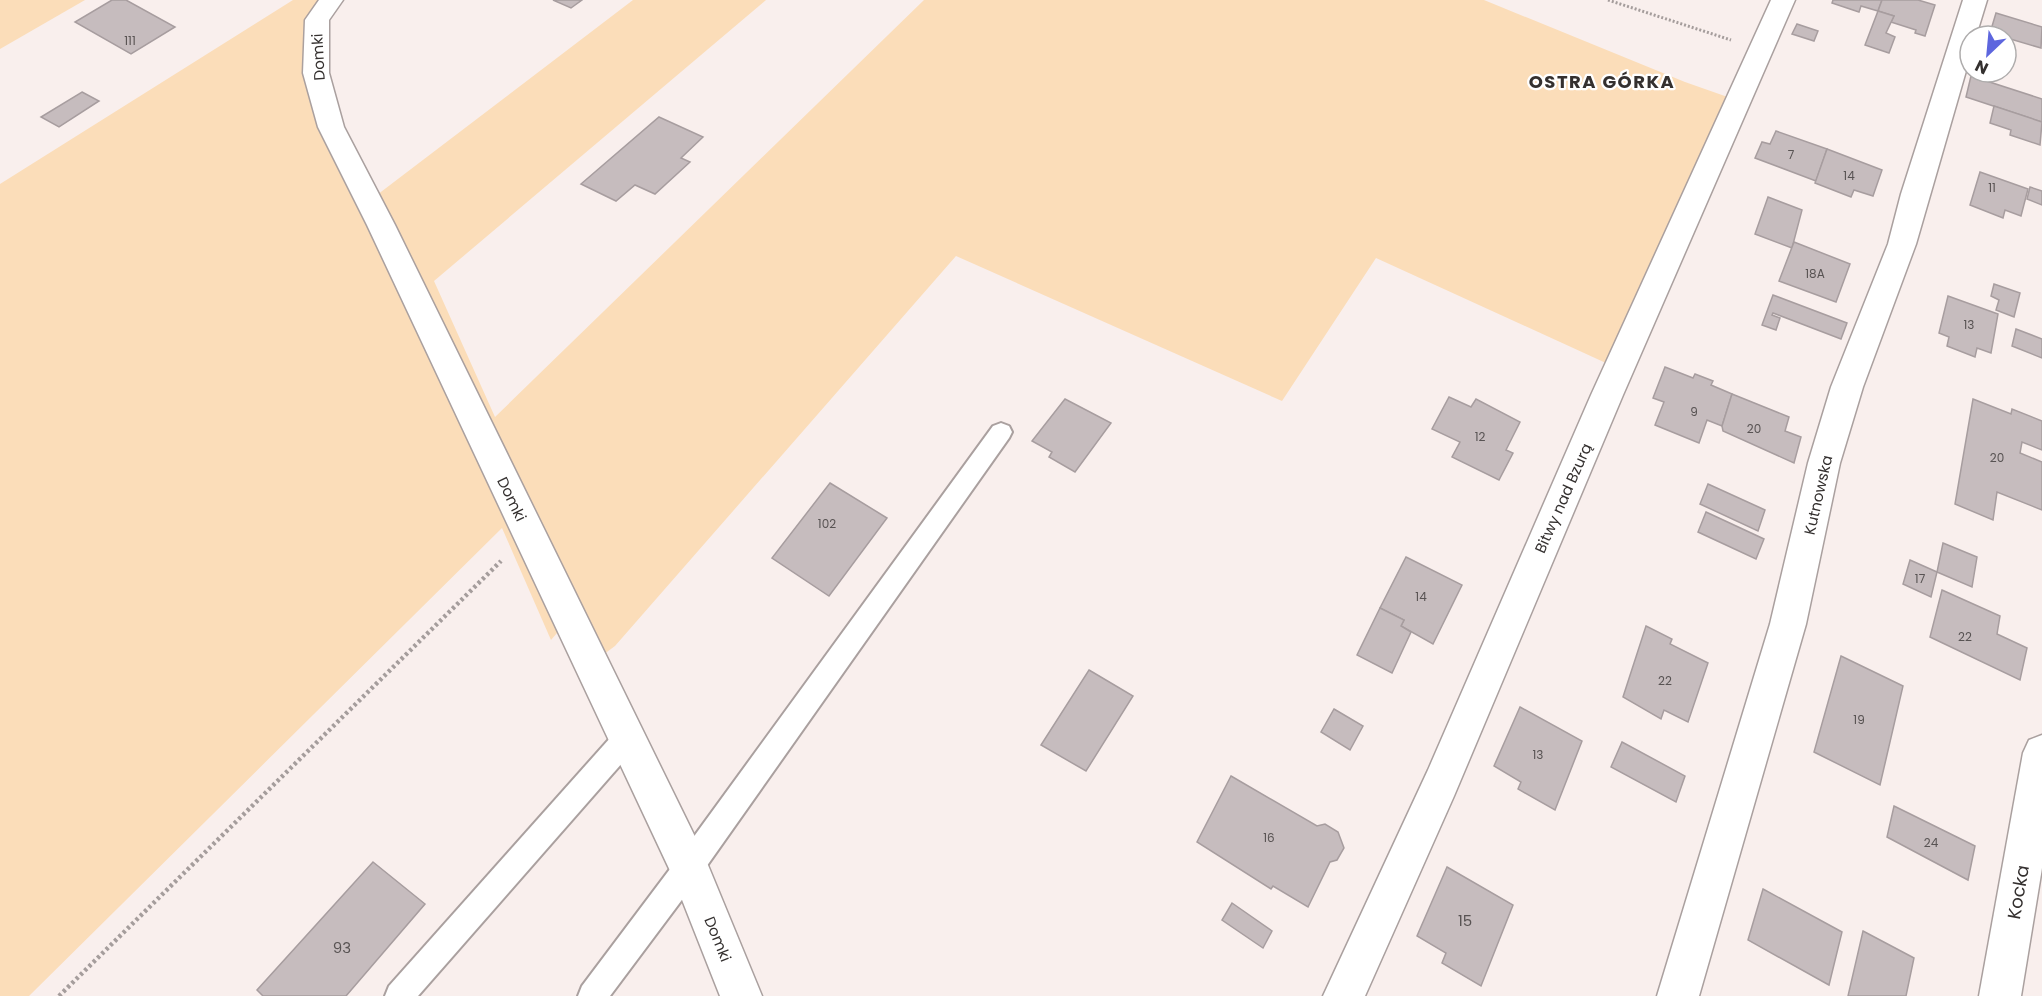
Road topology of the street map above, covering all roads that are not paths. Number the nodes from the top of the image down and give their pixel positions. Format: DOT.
graph roads {
  1 [pos="330,0"];
  2 [pos="1783,0"];
  3 [pos="1975,0"];
  4 [pos="1002,432"];
  5 [pos="628,737"];
  6 [pos="2042,753"];
  7 [pos="689,867"];
  8 [pos="399,996"];
  9 [pos="592,996"];
  10 [pos="741,996"];
  11 [pos="1344,996"];
  12 [pos="1678,996"];
  13 [pos="2000,996"];
  1 -- 5 [label="street, Domki"];
  2 -- 11 [label="street, Bitwy nad Bzurą"];
  3 -- 12 [label="street, Kutnowska"];
  4 -- 7 [label="lane"];
  5 -- 7 [label="street, Domki"];
  5 -- 8 [label="lane"];
  6 -- 13 [label="street, Kocka"];
  7 -- 9 [label="lane"];
  7 -- 10 [label="street, Domki"];
}
